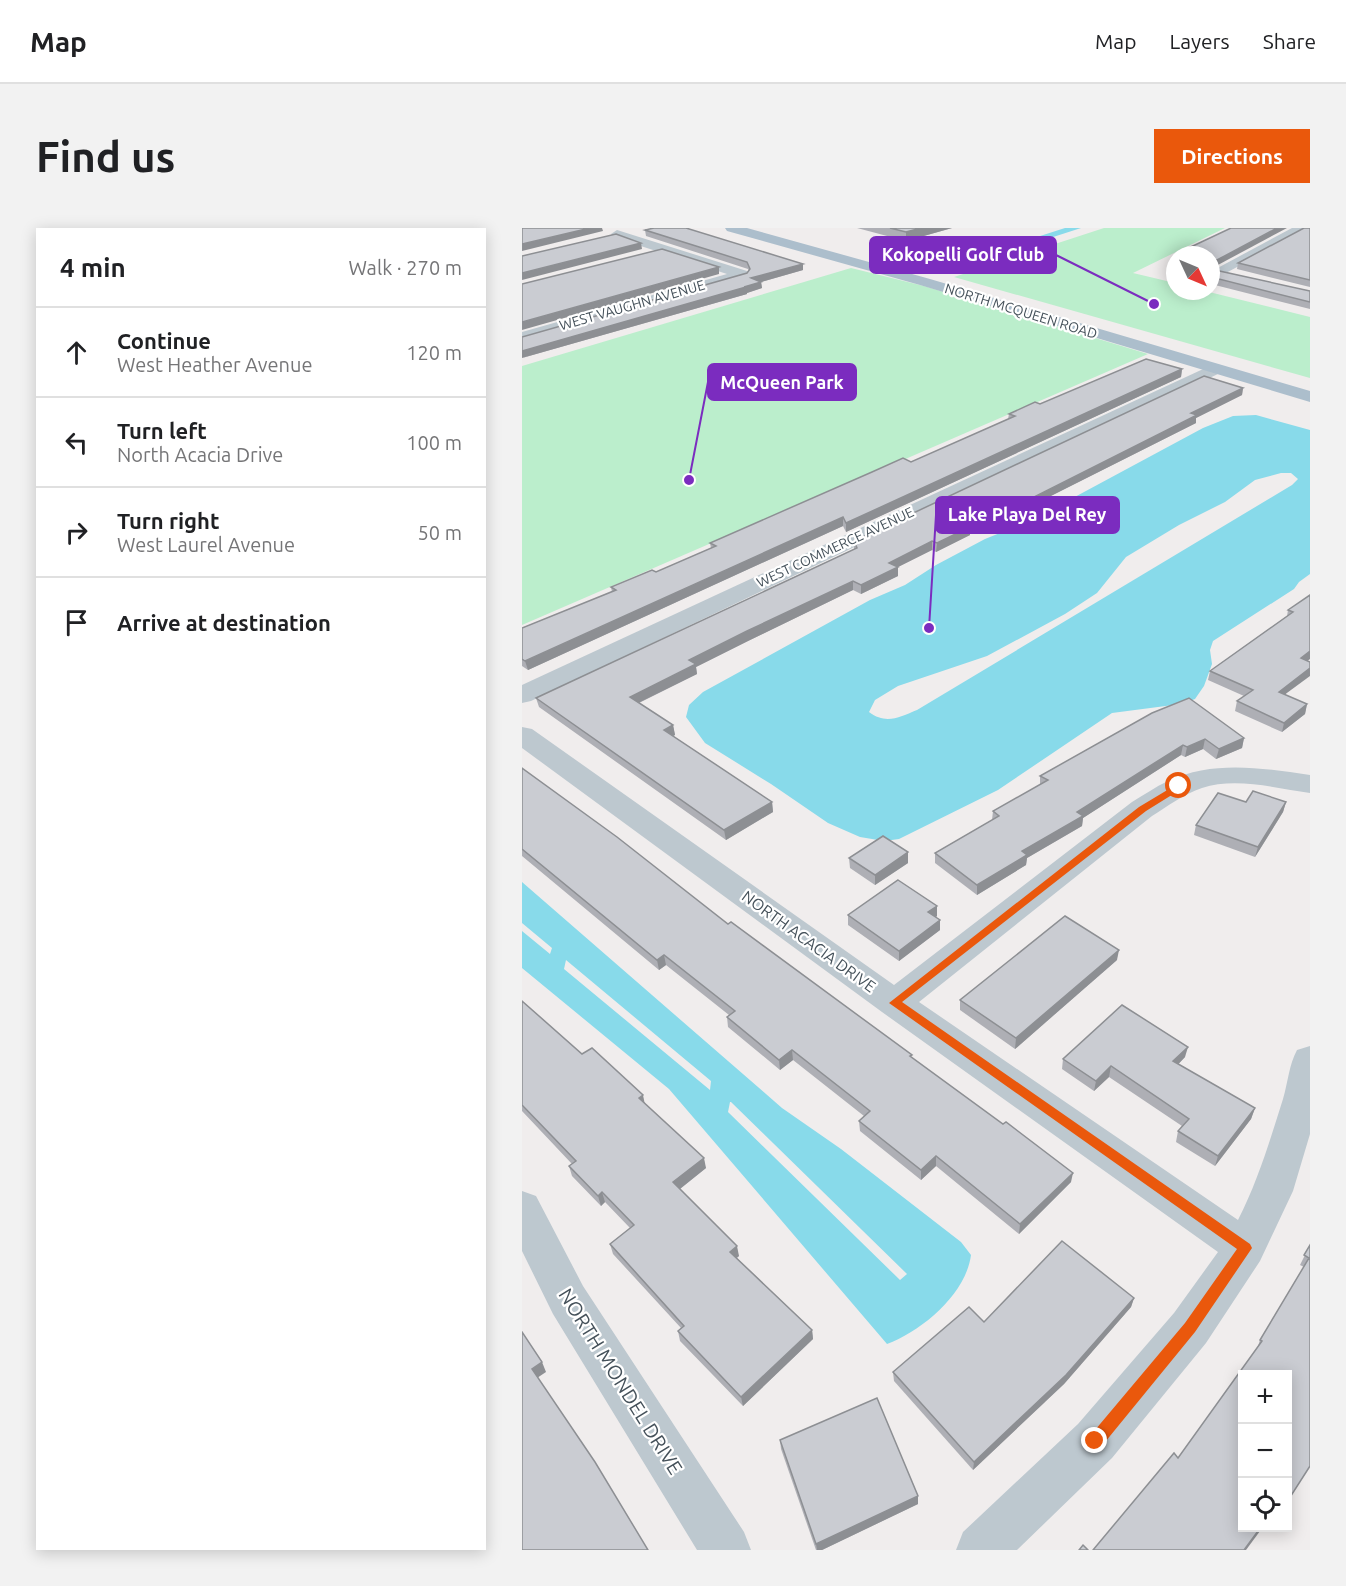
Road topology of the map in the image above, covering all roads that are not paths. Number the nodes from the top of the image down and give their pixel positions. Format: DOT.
graph roads {
  1 [pos="642,228"];
  2 [pos="732,228"];
  3 [pos="764,228"];
  4 [pos="1304,228"];
  5 [pos="664,249"];
  6 [pos="642,255"];
  7 [pos="934,275"];
  8 [pos="1243,277"];
  9 [pos="918,280"];
  10 [pos="1134,333"];
  11 [pos="522,336"];
  12 [pos="1117,340"];
  13 [pos="1206,372"];
  14 [pos="1310,384"];
  15 [pos="1310,397"];
  16 [pos="522,695"];
  17 [pos="522,735"];
  18 [pos="1310,784"];
  19 [pos="894,1003"];
  20 [pos="1310,1060"];
  21 [pos="522,1209"];
  22 [pos="1245,1248"];
  23 [pos="726,1550"];
  24 [pos="981,1550"];
  1 -- 5 [label="street"];
  2 -- 9 [label="main road, NORTH MCQUEEN ROAD"];
  3 -- 7 [label="main road, NORTH MCQUEEN ROAD"];
  4 -- 8 [label="street"];
  5 -- 6 [label="street"];
  5 -- 11 [label="street, WEST VAUGHN AVENUE"];
  7 -- 9 [label="main road"];
  7 -- 10 [label="main road, NORTH MCQUEEN ROAD"];
  9 -- 12 [label="main road, NORTH MCQUEEN ROAD"];
  10 -- 12 [label="main road"];
  10 -- 14 [label="main road, NORTH MCQUEEN ROAD"];
  12 -- 13 [label="main road, NORTH MCQUEEN ROAD"];
  13 -- 15 [label="main road, NORTH MCQUEEN ROAD"];
  13 -- 16 [label="street, WEST COMMERCE AVENUE"];
  17 -- 19 [label="street, NORTH ACACIA DRIVE"];
  18 -- 19 [label="street"];
  19 -- 22 [label="street, NORTH ACACIA DRIVE"];
  20 -- 22 [label="street"];
  21 -- 23 [label="street, NORTH MONDEL DRIVE"];
  22 -- 24 [label="street"];
}
